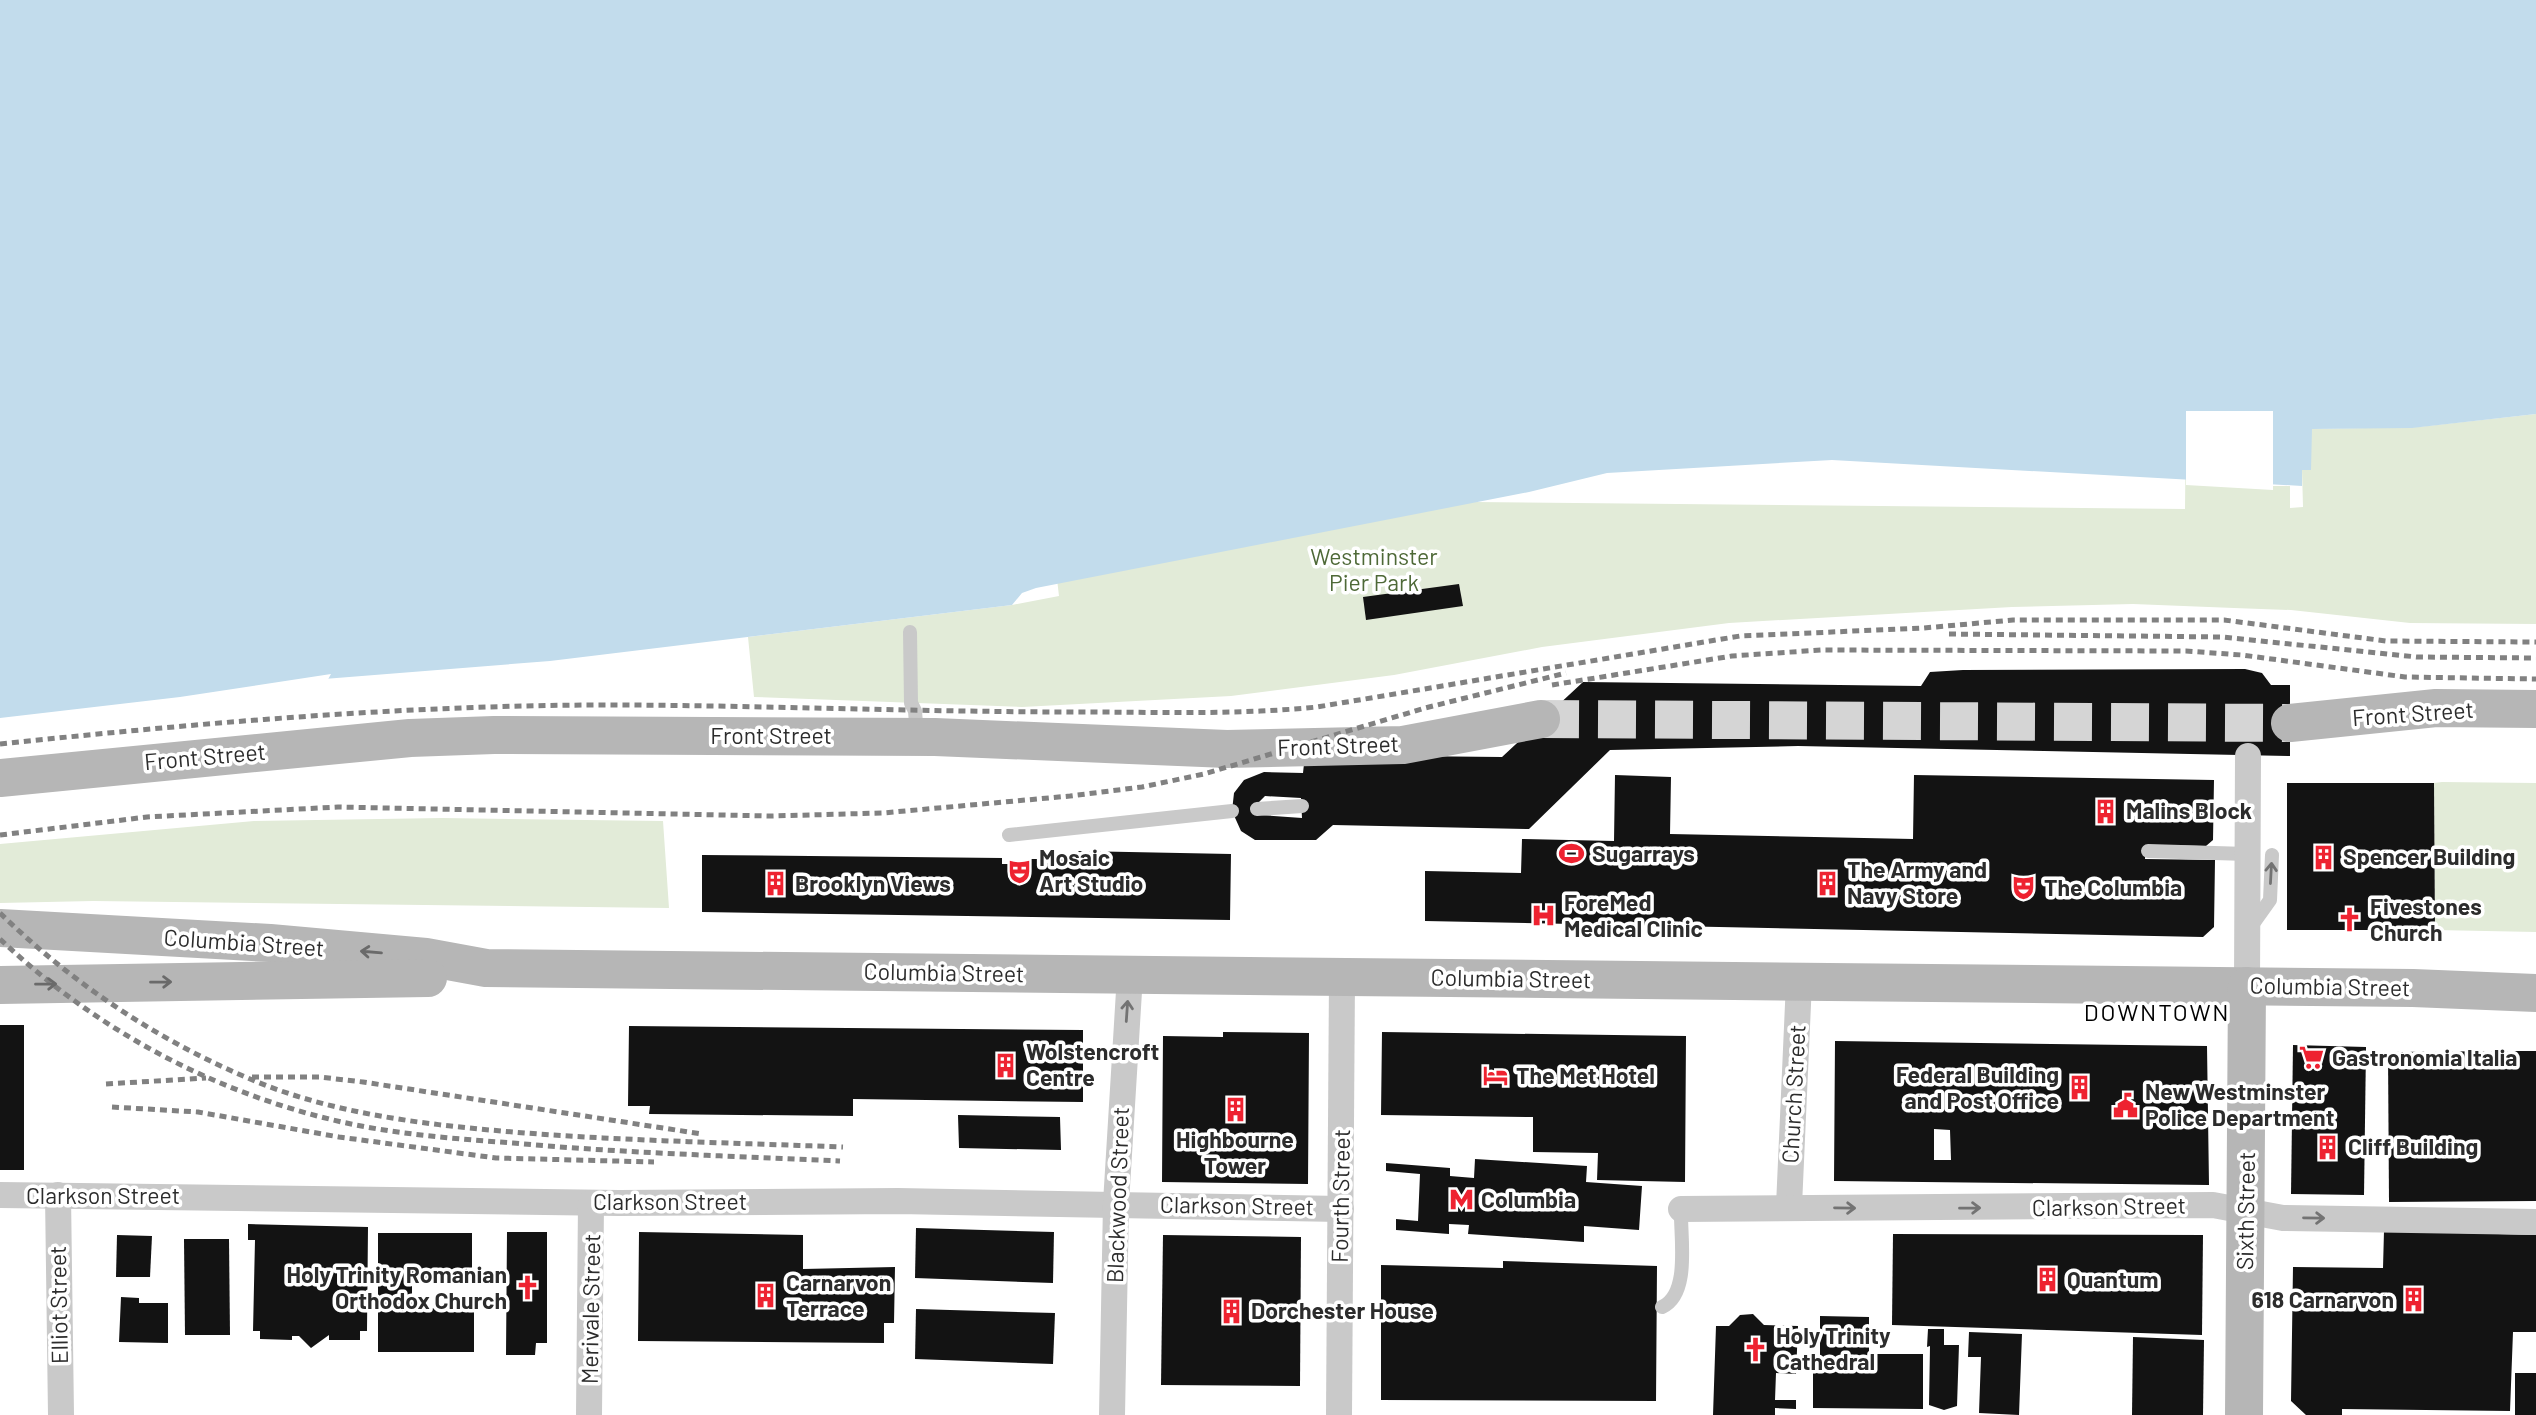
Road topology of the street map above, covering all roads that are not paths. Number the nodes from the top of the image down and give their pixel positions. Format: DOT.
graph roads {
  1 [pos="910,632"];
  2 [pos="2536,709"];
  3 [pos="1541,719"];
  4 [pos="2290,723"];
  5 [pos="917,737"];
  6 [pos="2249,756"];
  7 [pos="0,778"];
  8 [pos="1302,806"];
  9 [pos="1256,809"];
  10 [pos="1232,811"];
  11 [pos="1009,835"];
  12 [pos="2148,851"];
  13 [pos="2260,854"];
  14 [pos="12,931"];
  15 [pos="486,968"];
  16 [pos="1130,975"];
  17 [pos="1342,977"];
  18 [pos="1799,982"];
  19 [pos="0,985"];
  20 [pos="2247,986"];
  21 [pos="2536,993"];
  22 [pos="0,1195"];
  23 [pos="58,1195"];
  24 [pos="591,1203"];
  25 [pos="1116,1203"];
  26 [pos="1789,1206"];
  27 [pos="1340,1209"];
  28 [pos="1681,1209"];
  29 [pos="2246,1213"];
  30 [pos="2536,1222"];
  31 [pos="1662,1307"];
  32 [pos="61,1415"];
  33 [pos="589,1415"];
  34 [pos="1112,1415"];
  35 [pos="1339,1415"];
  36 [pos="2244,1415"];
  1 -- 5 [label="lane"];
  2 -- 4 [label="street, Front Street"];
  3 -- 5 [label="street, Front Street"];
  5 -- 7 [label="street, Front Street"];
  6 -- 13 [label="street, Sixth Street"];
  8 -- 9 [label="lane"];
  10 -- 11 [label="lane"];
  12 -- 13 [label="lane"];
  13 -- 20 [label="street, Sixth Street"];
  15 -- 14 [label="street, Columbia Street, one-way"];
  15 -- 16 [label="street, Columbia Street"];
  19 -- 15 [label="street, Columbia Street, one-way"];
  16 -- 17 [label="street, Columbia Street"];
  25 -- 16 [label="street, Blackwood Street, one-way"];
  17 -- 18 [label="street, Columbia Street"];
  17 -- 27 [label="street, Fourth Street"];
  18 -- 20 [label="street, Columbia Street"];
  18 -- 26 [label="street, Church Street"];
  20 -- 21 [label="street, Columbia Street"];
  20 -- 29 [label="street, Sixth Street"];
  22 -- 23 [label="street, Clarkson Street"];
  23 -- 24 [label="street, Clarkson Street"];
  23 -- 32 [label="street, Elliot Street"];
  24 -- 25 [label="street, Clarkson Street"];
  24 -- 33 [label="street, Merivale Street"];
  25 -- 27 [label="street, Clarkson Street"];
  25 -- 34 [label="street, Blackwood Street"];
  26 -- 28 [label="street, Clarkson Street"];
  26 -- 29 [label="street, Clarkson Street, one-way"];
  27 -- 35 [label="street, Fourth Street"];
  28 -- 31 [label="lane"];
  29 -- 30 [label="street, Clarkson Street, one-way"];
  29 -- 36 [label="street, Sixth Street"];
}
